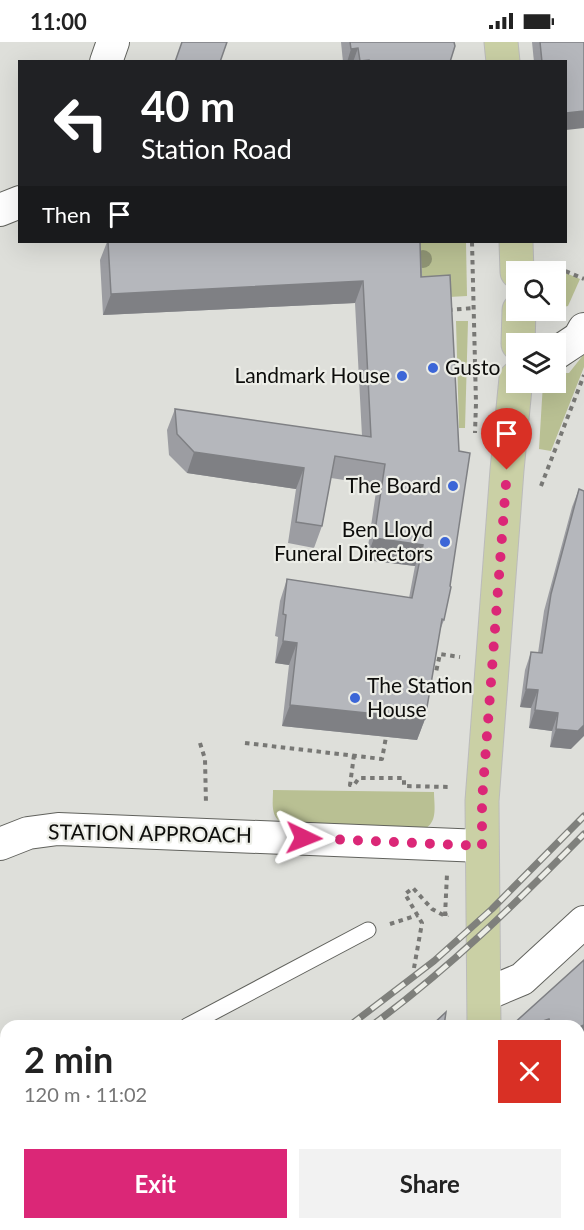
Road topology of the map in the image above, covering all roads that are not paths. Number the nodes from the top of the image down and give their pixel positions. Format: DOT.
graph roads {
  1 [pos="113,42"];
  2 [pos="501,42"];
  3 [pos="107,60"];
  4 [pos="503,60"];
  5 [pos="18,203"];
  6 [pos="0,210"];
  7 [pos="516,243"];
  8 [pos="517,261"];
  9 [pos="584,329"];
  10 [pos="566,347"];
  11 [pos="515,393"];
  12 [pos="0,843"];
  13 [pos="482,846"];
  14 [pos="584,922"];
  15 [pos="368,930"];
  16 [pos="484,1011"];
  17 [pos="198,1020"];
  1 -- 3 [label="street"];
  2 -- 4 [label="main road"];
  5 -- 6 [label="street"];
  7 -- 8 [label="main road"];
  9 -- 10 [label="street"];
  11 -- 13 [label="main road"];
  12 -- 13 [label="street, STATION APPROACH"];
  13 -- 16 [label="main road"];
  14 -- 16 [label="street"];
  15 -- 17 [label="lane"];
}
